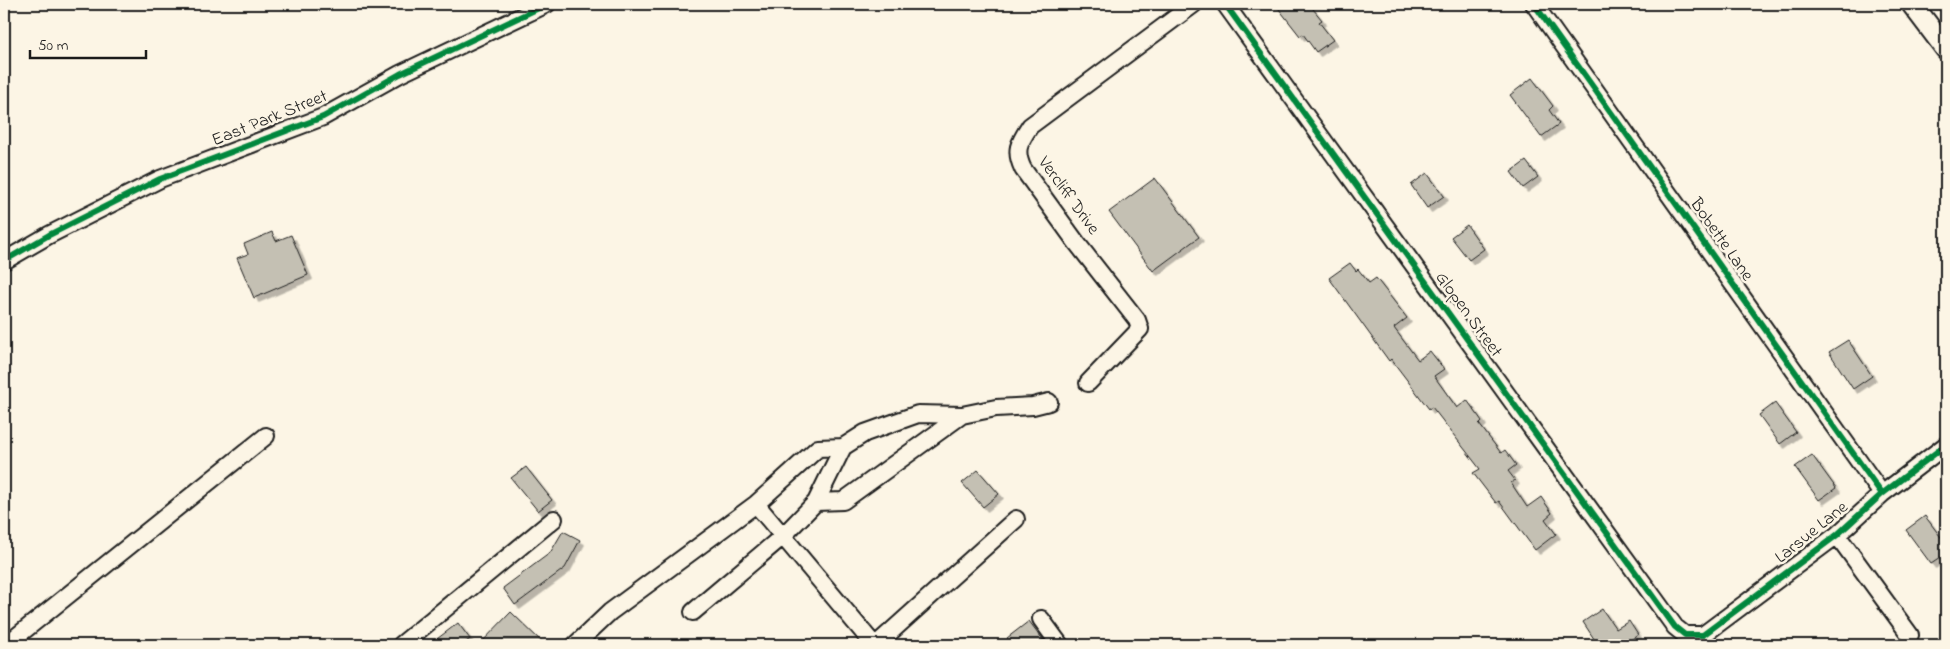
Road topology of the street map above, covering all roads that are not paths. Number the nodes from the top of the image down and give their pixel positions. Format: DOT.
graph roads {
  1 [pos="547,4"];
  2 [pos="1194,4"];
  3 [pos="1224,4"];
  4 [pos="1534,4"];
  5 [pos="1912,4"];
  6 [pos="1946,49"];
  7 [pos="4,261"];
  8 [pos="1088,383"];
  9 [pos="1049,402"];
  10 [pos="962,415"];
  11 [pos="266,436"];
  12 [pos="1946,445"];
  13 [pos="843,447"];
  14 [pos="1882,494"];
  15 [pos="816,502"];
  16 [pos="756,504"];
  17 [pos="554,519"];
  18 [pos="1016,519"];
  19 [pos="1837,535"];
  20 [pos="783,536"];
  21 [pos="693,612"];
  22 [pos="1040,619"];
  23 [pos="1910,635"];
  24 [pos="1693,636"];
  25 [pos="6,645"];
  26 [pos="401,645"];
  27 [pos="575,645"];
  28 [pos="875,645"];
  29 [pos="1060,645"];
  1 -- 7 [label="street, East Park Street"];
  2 -- 8 [label="street, Vercliff Drive"];
  3 -- 24 [label="street, Glopen Street"];
  4 -- 14 [label="street, Bobette Lane"];
  5 -- 6 [label="street"];
  9 -- 10 [label="street"];
  10 -- 13 [label="street"];
  10 -- 15 [label="street"];
  11 -- 25 [label="street"];
  12 -- 14 [label="street, Larsue Lane"];
  13 -- 15 [label="street"];
  13 -- 16 [label="street"];
  14 -- 19 [label="street, Larsue Lane"];
  15 -- 20 [label="street"];
  16 -- 20 [label="street"];
  16 -- 27 [label="street"];
  17 -- 26 [label="street"];
  18 -- 28 [label="street"];
  19 -- 23 [label="street"];
  19 -- 24 [label="street, Larsue Lane"];
  20 -- 21 [label="street"];
  20 -- 28 [label="street"];
  22 -- 29 [label="street"];
}
